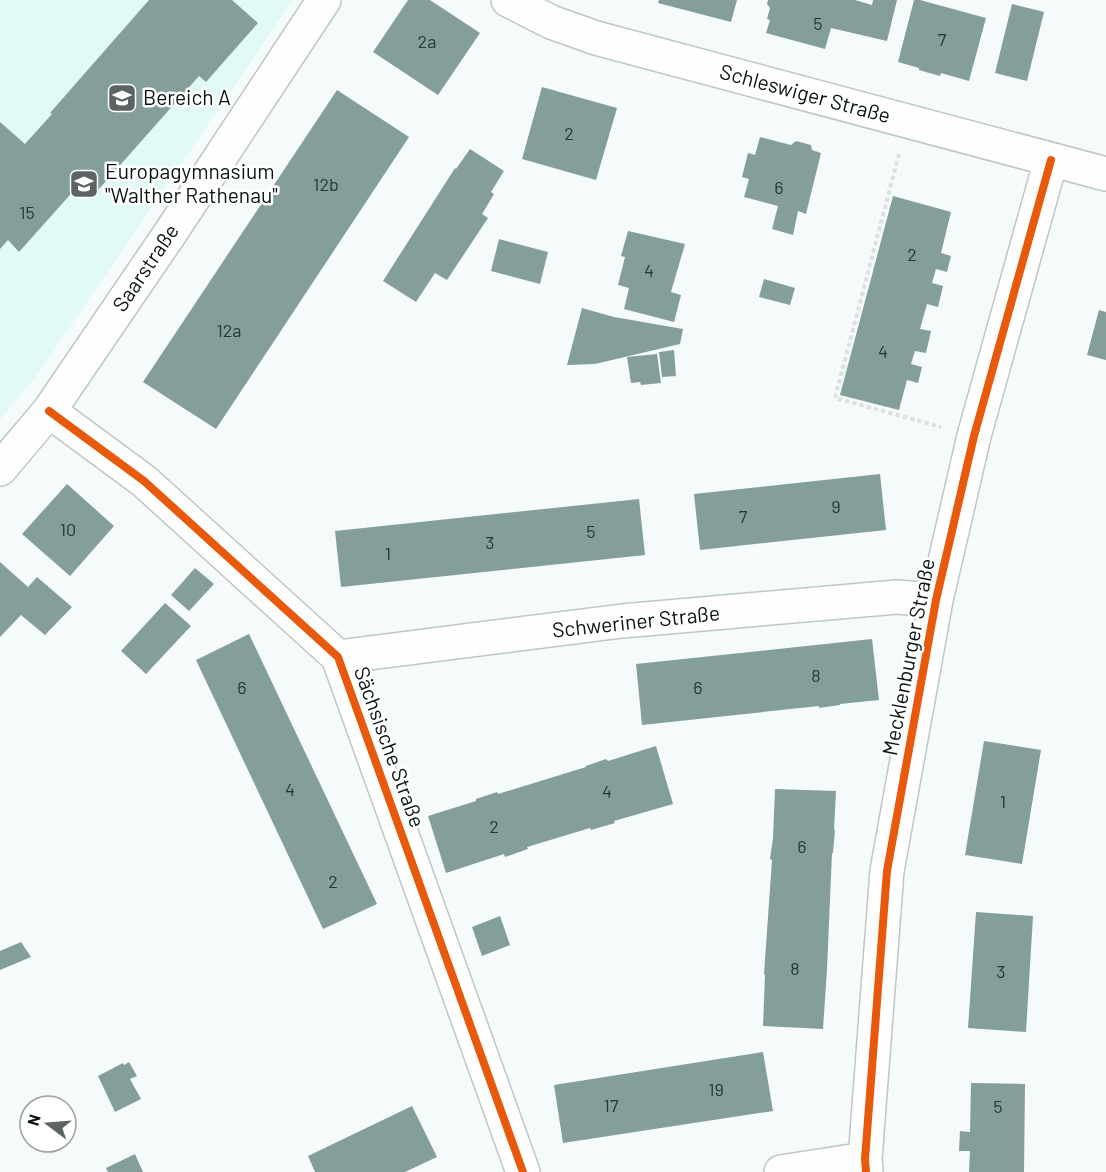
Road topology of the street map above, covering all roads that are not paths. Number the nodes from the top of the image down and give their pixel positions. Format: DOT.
graph roads {
  1 [pos="324,0"];
  2 [pos="508,0"];
  3 [pos="1051,160"];
  4 [pos="1106,174"];
  5 [pos="49,411"];
  6 [pos="0,469"];
  7 [pos="936,600"];
  8 [pos="338,657"];
  9 [pos="865,1165"];
  10 [pos="523,1172"];
  11 [pos="781,1172"];
  1 -- 5 [label="street, Saarstraße"];
  2 -- 3 [label="street, Schleswiger Straße"];
  3 -- 4 [label="street, Schleswiger Straße"];
  3 -- 7 [label="street, Mecklenburger Straße"];
  5 -- 6 [label="street, Saarstraße"];
  5 -- 8 [label="street, Sächsische Straße"];
  7 -- 8 [label="street, Schweriner Straße"];
  7 -- 9 [label="street, Mecklenburger Straße"];
  8 -- 10 [label="street, Sächsische Straße"];
  9 -- 11 [label="street"];
}
